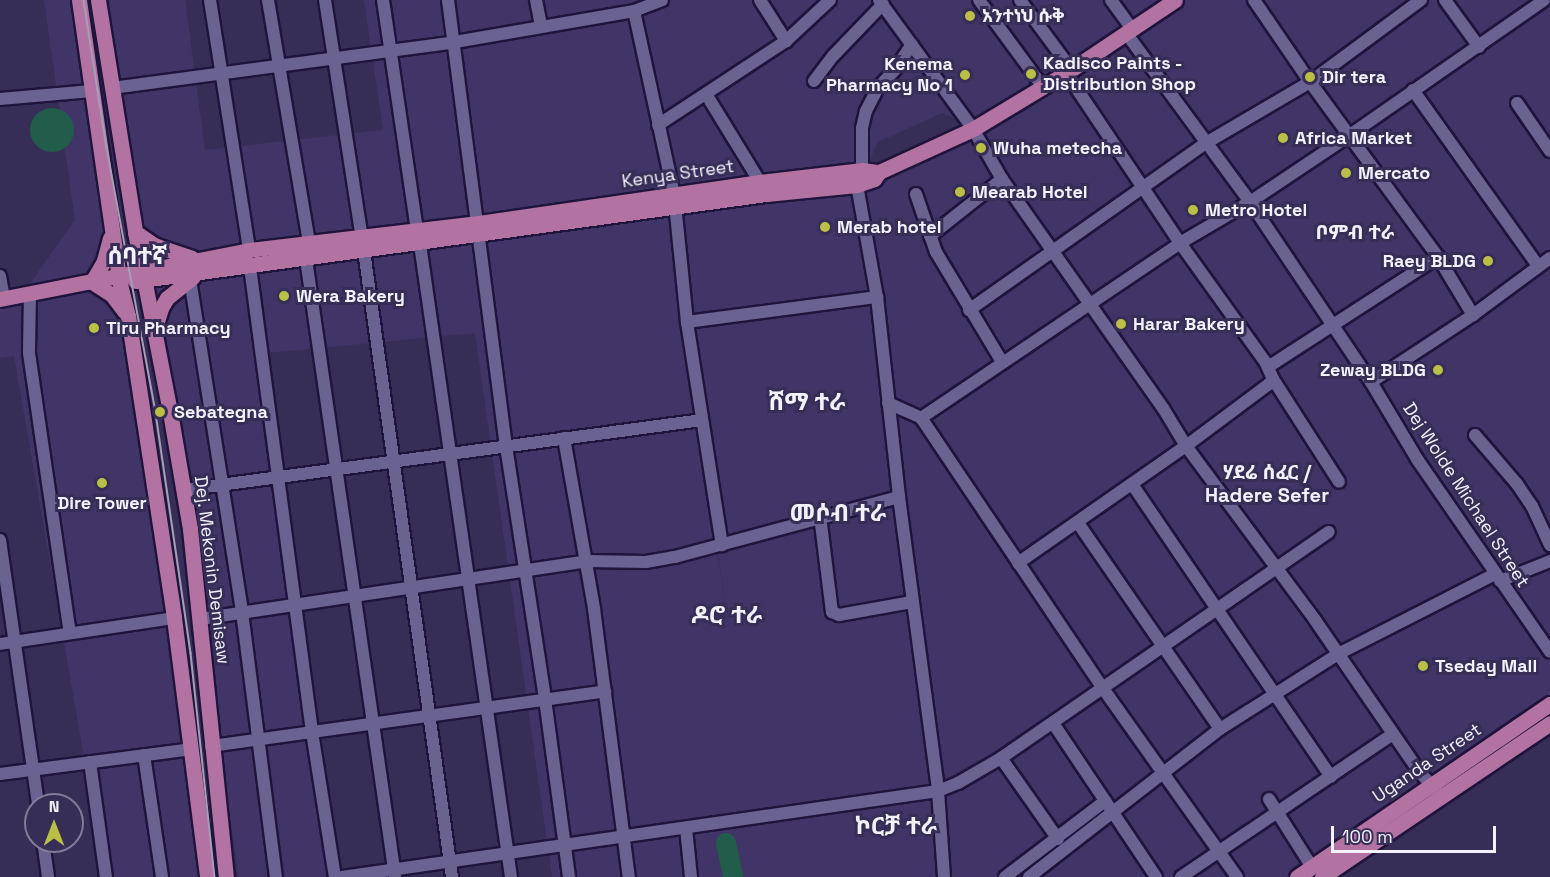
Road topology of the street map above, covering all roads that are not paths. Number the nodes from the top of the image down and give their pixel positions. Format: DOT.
graph roads {
  1 [pos="79,0"];
  2 [pos="98,0"];
  3 [pos="210,0"];
  4 [pos="268,0"];
  5 [pos="325,0"];
  6 [pos="383,0"];
  7 [pos="448,0"];
  8 [pos="536,0"];
  9 [pos="662,0"];
  10 [pos="760,0"];
  11 [pos="830,0"];
  12 [pos="979,0"];
  13 [pos="1020,0"];
  14 [pos="1111,0"];
  15 [pos="1175,0"];
  16 [pos="1254,0"];
  17 [pos="1421,0"];
  18 [pos="1445,0"];
  19 [pos="1544,0"];
  20 [pos="881,2"];
  21 [pos="1526,5"];
  22 [pos="637,7"];
  23 [pos="541,26"];
  24 [pos="1129,31"];
  25 [pos="786,41"];
  26 [pos="455,42"];
  27 [pos="912,44"];
  28 [pos="1479,47"];
  29 [pos="389,51"];
  30 [pos="333,58"];
  31 [pos="278,64"];
  32 [pos="1069,71"];
  33 [pos="219,73"];
  34 [pos="814,81"];
  35 [pos="1310,82"];
  36 [pos="1043,87"];
  37 [pos="112,88"];
  38 [pos="1413,90"];
  39 [pos="92,92"];
  40 [pos="706,94"];
  41 [pos="0,99"];
  42 [pos="1517,103"];
  43 [pos="658,124"];
  44 [pos="974,129"];
  45 [pos="1350,135"];
  46 [pos="1206,143"];
  47 [pos="1550,151"];
  48 [pos="860,177"];
  49 [pos="1002,179"];
  50 [pos="1144,187"];
  51 [pos="763,188"];
  52 [pos="916,194"];
  53 [pos="675,200"];
  54 [pos="1250,202"];
  55 [pos="113,229"];
  56 [pos="480,229"];
  57 [pos="135,232"];
  58 [pos="930,236"];
  59 [pos="418,237"];
  60 [pos="309,243"];
  61 [pos="1180,243"];
  62 [pos="363,244"];
  63 [pos="249,250"];
  64 [pos="1054,252"];
  65 [pos="1438,257"];
  66 [pos="1550,258"];
  67 [pos="306,259"];
  68 [pos="1538,266"];
  69 [pos="250,267"];
  70 [pos="195,271"];
  71 [pos="143,275"];
  72 [pos="0,276"];
  73 [pos="119,279"];
  74 [pos="96,281"];
  75 [pos="30,293"];
  76 [pos="877,297"];
  77 [pos="2,298"];
  78 [pos="1090,303"];
  79 [pos="969,310"];
  80 [pos="1473,315"];
  81 [pos="128,316"];
  82 [pos="687,322"];
  83 [pos="1332,324"];
  84 [pos="154,330"];
  85 [pos="1002,362"];
  86 [pos="1270,373"];
  87 [pos="1371,382"];
  88 [pos="888,403"];
  89 [pos="921,418"];
  90 [pos="702,420"];
  91 [pos="1475,435"];
  92 [pos="564,438"];
  93 [pos="506,446"];
  94 [pos="1186,446"];
  95 [pos="451,454"];
  96 [pos="393,462"];
  97 [pos="334,469"];
  98 [pos="277,477"];
  99 [pos="1339,482"];
  100 [pos="223,484"];
  101 [pos="1132,484"];
  102 [pos="183,490"];
  103 [pos="899,497"];
  104 [pos="820,516"];
  105 [pos="1078,523"];
  106 [pos="1329,532"];
  107 [pos="0,540"];
  108 [pos="722,545"];
  109 [pos="1550,545"];
  110 [pos="587,561"];
  111 [pos="1550,561"];
  112 [pos="1018,562"];
  113 [pos="1277,569"];
  114 [pos="524,570"];
  115 [pos="1498,577"];
  116 [pos="468,579"];
  117 [pos="411,587"];
  118 [pos="354,596"];
  119 [pos="912,602"];
  120 [pos="296,604"];
  121 [pos="1216,608"];
  122 [pos="242,612"];
  123 [pos="174,618"];
  124 [pos="200,619"];
  125 [pos="70,633"];
  126 [pos="15,641"];
  127 [pos="0,644"];
  128 [pos="1162,646"];
  129 [pos="1550,652"];
  130 [pos="1338,654"];
  131 [pos="1102,687"];
  132 [pos="604,691"];
  133 [pos="1275,696"];
  134 [pos="545,699"];
  135 [pos="1550,704"];
  136 [pos="486,707"];
  137 [pos="429,715"];
  138 [pos="374,723"];
  139 [pos="1053,723"];
  140 [pos="1550,723"];
  141 [pos="1220,729"];
  142 [pos="312,732"];
  143 [pos="1393,734"];
  144 [pos="258,739"];
  145 [pos="211,746"];
  146 [pos="192,749"];
  147 [pos="144,755"];
  148 [pos="1001,758"];
  149 [pos="90,762"];
  150 [pos="32,768"];
  151 [pos="1162,772"];
  152 [pos="0,774"];
  153 [pos="1331,777"];
  154 [pos="1435,790"];
  155 [pos="938,791"];
  156 [pos="36,793"];
  157 [pos="1269,799"];
  158 [pos="1105,801"];
  159 [pos="1278,813"];
  160 [pos="1113,814"];
  161 [pos="686,828"];
  162 [pos="624,837"];
  163 [pos="1053,842"];
  164 [pos="564,845"];
  165 [pos="1220,850"];
  166 [pos="45,853"];
  167 [pos="508,853"];
  168 [pos="1058,856"];
  169 [pos="450,862"];
  170 [pos="1317,872"];
  171 [pos="394,873"];
  172 [pos="48,877"];
  173 [pos="106,877"];
  174 [pos="162,877"];
  175 [pos="207,877"];
  176 [pos="226,877"];
  177 [pos="276,877"];
  178 [pos="335,877"];
  179 [pos="342,877"];
  180 [pos="452,877"];
  181 [pos="512,877"];
  182 [pos="569,877"];
  183 [pos="629,877"];
  184 [pos="691,877"];
  185 [pos="944,877"];
  186 [pos="1005,877"];
  187 [pos="1029,877"];
  188 [pos="1156,877"];
  189 [pos="1181,877"];
  190 [pos="1238,877"];
  191 [pos="1297,877"];
  1 -- 39 [label="main road"];
  2 -- 37 [label="main road, Dej. Mekonin Demisaw"];
  3 -- 33 [label="street"];
  4 -- 31 [label="street"];
  5 -- 30 [label="street"];
  6 -- 29 [label="street"];
  7 -- 26 [label="street"];
  8 -- 23 [label="street"];
  9 -- 22 [label="street"];
  10 -- 25 [label="street"];
  11 -- 25 [label="street"];
  12 -- 36 [label="street"];
  13 -- 32 [label="street"];
  14 -- 24 [label="street, Dej Wolde Michael Street"];
  15 -- 24 [label="main road"];
  16 -- 35 [label="street"];
  17 -- 35 [label="street"];
  18 -- 28 [label="street"];
  19 -- 21 [label="street"];
  20 -- 27 [label="street"];
  20 -- 34 [label="street"];
  21 -- 28 [label="street"];
  22 -- 23 [label="street"];
  22 -- 43 [label="street"];
  23 -- 26 [label="street"];
  24 -- 32 [label="main road"];
  24 -- 46 [label="street, Dej Wolde Michael Street"];
  25 -- 40 [label="street"];
  26 -- 29 [label="street"];
  26 -- 56 [label="street"];
  27 -- 44 [label="street"];
  27 -- 48 [label="street"];
  28 -- 38 [label="street"];
  29 -- 30 [label="street"];
  29 -- 59 [label="street"];
  30 -- 31 [label="street"];
  30 -- 62 [label="street"];
  31 -- 33 [label="street"];
  31 -- 60 [label="street"];
  32 -- 36 [label="main road"];
  32 -- 50 [label="street"];
  33 -- 37 [label="street"];
  33 -- 63 [label="street"];
  35 -- 45 [label="street"];
  35 -- 46 [label="street"];
  36 -- 44 [label="main road"];
  37 -- 57 [label="main road, Dej. Mekonin Demisaw"];
  38 -- 45 [label="street"];
  38 -- 68 [label="street"];
  39 -- 41 [label="street"];
  39 -- 55 [label="main road"];
  40 -- 43 [label="street"];
  40 -- 51 [label="street"];
  42 -- 47 [label="street"];
  43 -- 53 [label="street"];
  44 -- 48 [label="main road"];
  44 -- 49 [label="street"];
  45 -- 54 [label="street"];
  45 -- 65 [label="street"];
  46 -- 50 [label="street"];
  46 -- 54 [label="street, Dej Wolde Michael Street"];
  48 -- 51 [label="main road, Kenya Street"];
  48 -- 76 [label="street"];
  49 -- 58 [label="street"];
  49 -- 64 [label="street"];
  50 -- 61 [label="street"];
  50 -- 64 [label="street"];
  51 -- 53 [label="main road, Kenya Street"];
  52 -- 58 [label="street"];
  53 -- 56 [label="main road, Kenya Street"];
  53 -- 82 [label="street"];
  54 -- 61 [label="street"];
  54 -- 83 [label="street, Dej Wolde Michael Street"];
  55 -- 73 [label="main road"];
  55 -- 74 [label="main road"];
  56 -- 59 [label="main road, Kenya Street"];
  56 -- 93 [label="street"];
  57 -- 70 [label="main road"];
  57 -- 71 [label="main road, Dej. Mekonin Demisaw"];
  58 -- 79 [label="street"];
  59 -- 62 [label="main road, Kenya Street"];
  59 -- 95 [label="street"];
  60 -- 62 [label="main road, Kenya Street"];
  60 -- 63 [label="main road, Kenya Street"];
  61 -- 78 [label="street"];
  61 -- 86 [label="street"];
  62 -- 67 [label="main road"];
  62 -- 96 [label="street"];
  63 -- 70 [label="main road, Kenya Street"];
  64 -- 78 [label="street"];
  64 -- 79 [label="street"];
  65 -- 80 [label="street"];
  65 -- 83 [label="street"];
  66 -- 68 [label="street"];
  67 -- 69 [label="main road"];
  67 -- 97 [label="street"];
  68 -- 80 [label="street"];
  69 -- 70 [label="main road"];
  69 -- 98 [label="street"];
  70 -- 71 [label="main road, Kenya Street"];
  70 -- 84 [label="main road"];
  70 -- 100 [label="street"];
  71 -- 73 [label="main road, Kenya Street"];
  71 -- 84 [label="main road, Dej. Mekonin Demisaw"];
  72 -- 77 [label="street"];
  73 -- 74 [label="main road, Kenya Street"];
  73 -- 81 [label="main road"];
  74 -- 75 [label="main road, Kenya Street"];
  74 -- 81 [label="main road"];
  75 -- 77 [label="main road, Kenya Street"];
  75 -- 125 [label="street"];
  76 -- 82 [label="street"];
  76 -- 88 [label="street"];
  78 -- 85 [label="street"];
  78 -- 94 [label="street"];
  79 -- 85 [label="street"];
  80 -- 87 [label="street"];
  81 -- 123 [label="main road"];
  82 -- 90 [label="street"];
  83 -- 86 [label="street"];
  83 -- 87 [label="street, Dej Wolde Michael Street"];
  84 -- 102 [label="main road, Dej. Mekonin Demisaw"];
  85 -- 89 [label="street"];
  86 -- 94 [label="street"];
  86 -- 99 [label="street"];
  87 -- 115 [label="street, Dej Wolde Michael Street"];
  88 -- 89 [label="street"];
  88 -- 103 [label="street"];
  89 -- 112 [label="street"];
  90 -- 92 [label="street"];
  90 -- 108 [label="street"];
  91 -- 109 [label="street"];
  92 -- 93 [label="street"];
  92 -- 110 [label="street"];
  93 -- 95 [label="street"];
  93 -- 114 [label="street"];
  94 -- 101 [label="street"];
  94 -- 113 [label="street"];
  95 -- 96 [label="street"];
  95 -- 116 [label="street"];
  96 -- 97 [label="street"];
  96 -- 117 [label="street"];
  97 -- 98 [label="street"];
  97 -- 118 [label="street"];
  98 -- 100 [label="street"];
  98 -- 120 [label="street"];
  100 -- 102 [label="street"];
  100 -- 122 [label="street"];
  101 -- 105 [label="street"];
  101 -- 121 [label="street"];
  102 -- 124 [label="main road, Dej. Mekonin Demisaw"];
  103 -- 104 [label="street"];
  103 -- 119 [label="street"];
  104 -- 108 [label="street"];
  104 -- 119 [label="street"];
  105 -- 112 [label="street"];
  105 -- 128 [label="street"];
  106 -- 113 [label="street"];
  107 -- 126 [label="street"];
  108 -- 110 [label="street"];
  110 -- 114 [label="street"];
  110 -- 132 [label="street"];
  111 -- 115 [label="street"];
  112 -- 131 [label="street"];
  113 -- 121 [label="street"];
  113 -- 130 [label="street"];
  114 -- 116 [label="street"];
  114 -- 134 [label="street"];
  115 -- 129 [label="street, Dej Wolde Michael Street"];
  115 -- 130 [label="street"];
  116 -- 117 [label="street"];
  116 -- 136 [label="street"];
  117 -- 118 [label="street"];
  117 -- 137 [label="street"];
  118 -- 120 [label="street"];
  118 -- 138 [label="street"];
  119 -- 155 [label="street"];
  120 -- 122 [label="street"];
  120 -- 142 [label="street"];
  121 -- 128 [label="street"];
  121 -- 133 [label="street"];
  122 -- 124 [label="street"];
  122 -- 144 [label="street"];
  123 -- 125 [label="street"];
  123 -- 146 [label="main road"];
  124 -- 145 [label="main road, Dej. Mekonin Demisaw"];
  125 -- 126 [label="street"];
  126 -- 127 [label="street"];
  126 -- 150 [label="street"];
  128 -- 131 [label="street"];
  128 -- 141 [label="street"];
  130 -- 133 [label="street"];
  130 -- 143 [label="street"];
  131 -- 139 [label="street"];
  131 -- 151 [label="street"];
  132 -- 134 [label="street"];
  132 -- 162 [label="street"];
  133 -- 141 [label="street"];
  133 -- 153 [label="street"];
  134 -- 136 [label="street"];
  134 -- 164 [label="street"];
  135 -- 154 [label="main road, Uganda Street"];
  136 -- 137 [label="street"];
  136 -- 167 [label="street"];
  137 -- 138 [label="street"];
  137 -- 169 [label="street"];
  138 -- 142 [label="street"];
  138 -- 171 [label="street"];
  139 -- 148 [label="street"];
  139 -- 158 [label="street"];
  140 -- 154 [label="main road, Uganda Street"];
  141 -- 151 [label="street"];
  142 -- 144 [label="street"];
  142 -- 178 [label="street"];
  143 -- 153 [label="street"];
  143 -- 154 [label="street"];
  144 -- 145 [label="street"];
  144 -- 177 [label="street"];
  145 -- 176 [label="main road, Dej. Mekonin Demisaw"];
  146 -- 147 [label="street"];
  146 -- 175 [label="main road"];
  147 -- 149 [label="street"];
  147 -- 174 [label="street"];
  148 -- 155 [label="street"];
  148 -- 163 [label="street"];
  149 -- 150 [label="street"];
  149 -- 173 [label="street"];
  150 -- 152 [label="street"];
  150 -- 156 [label="street"];
  151 -- 160 [label="street"];
  151 -- 165 [label="street"];
  153 -- 159 [label="street"];
  154 -- 170 [label="main road, Uganda Street"];
  155 -- 161 [label="street"];
  155 -- 185 [label="street"];
  157 -- 159 [label="street"];
  158 -- 160 [label="street"];
  158 -- 163 [label="street"];
  159 -- 165 [label="street"];
  159 -- 170 [label="street"];
  160 -- 168 [label="street"];
  160 -- 188 [label="street"];
  161 -- 162 [label="street"];
  161 -- 184 [label="street"];
  162 -- 164 [label="street"];
  162 -- 183 [label="street"];
  163 -- 168 [label="street"];
  163 -- 186 [label="street"];
  164 -- 167 [label="street"];
  164 -- 182 [label="street"];
  165 -- 189 [label="street"];
  165 -- 190 [label="street"];
  166 -- 172 [label="street"];
  167 -- 169 [label="street"];
  167 -- 181 [label="street"];
  168 -- 187 [label="street"];
  169 -- 171 [label="street"];
  169 -- 180 [label="street"];
  170 -- 191 [label="main road, Uganda Street"];
  171 -- 179 [label="street"];
}
